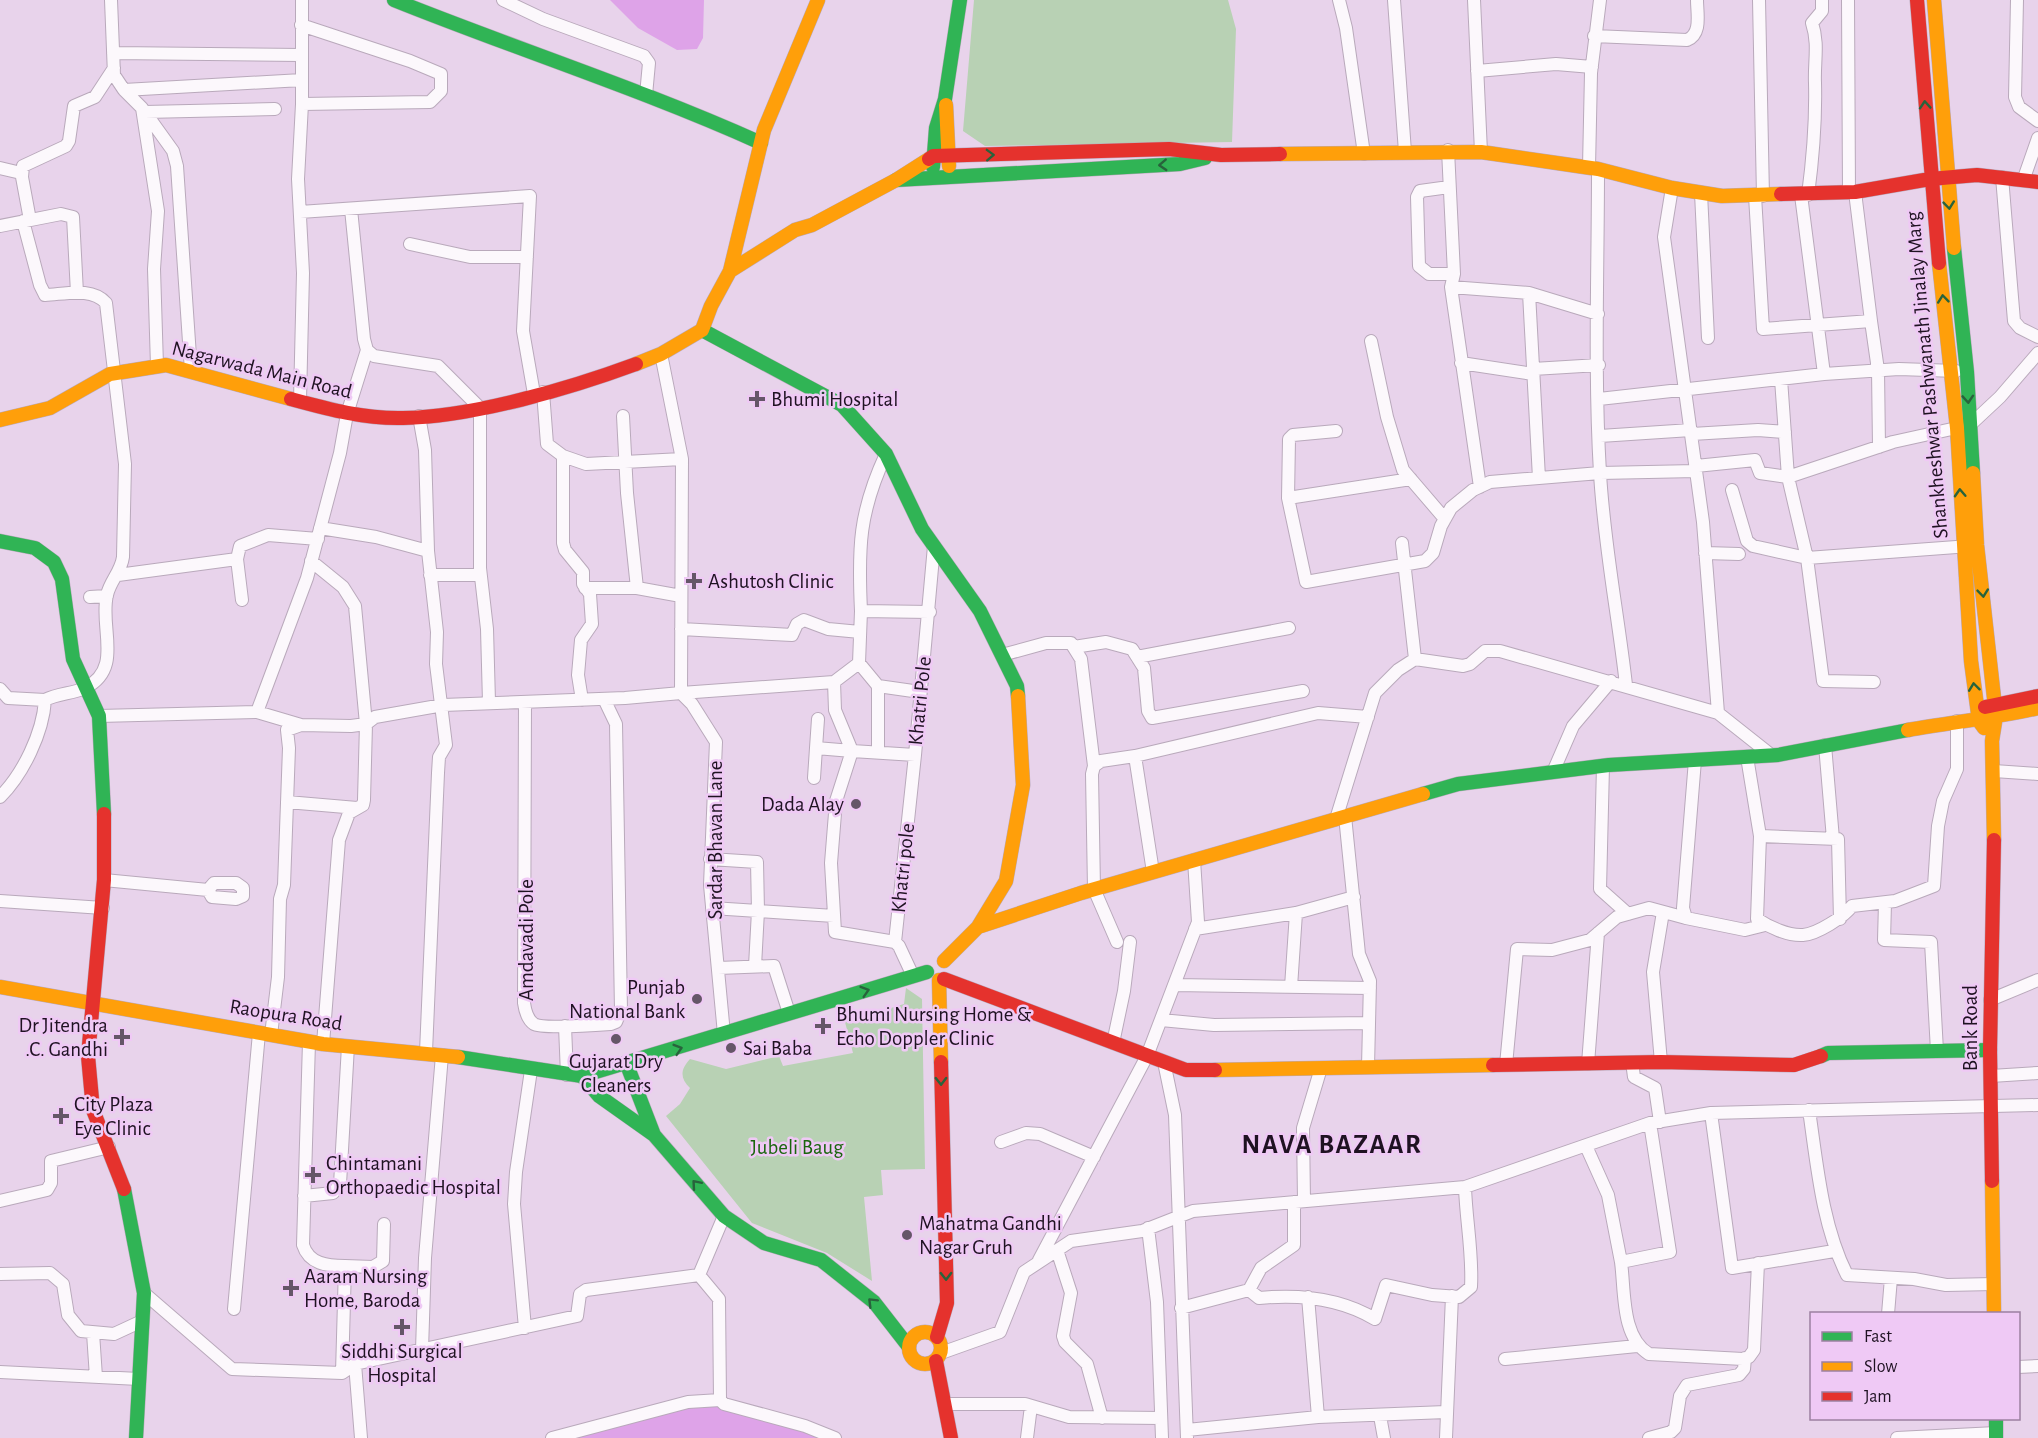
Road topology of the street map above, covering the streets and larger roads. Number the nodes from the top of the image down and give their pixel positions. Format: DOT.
graph roads {
  1 [pos="111,0"];
  2 [pos="302,0"];
  3 [pos="394,0"];
  4 [pos="503,0"];
  5 [pos="818,0"];
  6 [pos="960,0"];
  7 [pos="1339,0"];
  8 [pos="1394,0"];
  9 [pos="1474,0"];
  10 [pos="1600,0"];
  11 [pos="1696,0"];
  12 [pos="1759,0"];
  13 [pos="1821,0"];
  14 [pos="1848,0"];
  15 [pos="1917,0"];
  16 [pos="1934,0"];
  17 [pos="2017,0"];
  18 [pos="301,25"];
  19 [pos="1594,36"];
  20 [pos="113,53"];
  21 [pos="301,55"];
  22 [pos="1592,67"];
  23 [pos="114,68"];
  24 [pos="1477,71"];
  25 [pos="302,80"];
  26 [pos="124,90"];
  27 [pos="646,95"];
  28 [pos="945,99"];
  29 [pos="302,104"];
  30 [pos="275,109"];
  31 [pos="144,110"];
  32 [pos="2038,121"];
  33 [pos="2038,138"];
  34 [pos="761,143"];
  35 [pos="1448,150"];
  36 [pos="1405,152"];
  37 [pos="1481,152"];
  38 [pos="1221,154"];
  39 [pos="1364,154"];
  40 [pos="933,156"];
  41 [pos="950,156"];
  42 [pos="0,168"];
  43 [pos="1594,168"];
  44 [pos="21,173"];
  45 [pos="2002,177"];
  46 [pos="1947,178"];
  47 [pos="2024,178"];
  48 [pos="933,179"];
  49 [pos="948,179"];
  50 [pos="1930,179"];
  51 [pos="896,180"];
  52 [pos="2038,182"];
  53 [pos="1449,187"];
  54 [pos="1672,188"];
  55 [pos="1852,192"];
  56 [pos="1701,193"];
  57 [pos="1804,195"];
  58 [pos="1759,196"];
  59 [pos="351,209"];
  60 [pos="300,212"];
  61 [pos="26,220"];
  62 [pos="0,226"];
  63 [pos="410,244"];
  64 [pos="527,257"];
  65 [pos="730,271"];
  66 [pos="1453,280"];
  67 [pos="77,293"];
  68 [pos="1529,293"];
  69 [pos="1598,314"];
  70 [pos="1871,321"];
  71 [pos="1816,325"];
  72 [pos="702,330"];
  73 [pos="2038,337"];
  74 [pos="1708,338"];
  75 [pos="1371,341"];
  76 [pos="367,350"];
  77 [pos="2038,353"];
  78 [pos="661,354"];
  79 [pos="1461,363"];
  80 [pos="1599,365"];
  81 [pos="157,366"];
  82 [pos="1878,370"];
  83 [pos="191,371"];
  84 [pos="1533,371"];
  85 [pos="1952,371"];
  86 [pos="1966,372"];
  87 [pos="115,373"];
  88 [pos="1824,374"];
  89 [pos="1781,379"];
  90 [pos="1686,390"];
  91 [pos="538,393"];
  92 [pos="1599,399"];
  93 [pos="300,400"];
  94 [pos="480,408"];
  95 [pos="346,414"];
  96 [pos="419,416"];
  97 [pos="624,416"];
  98 [pos="0,420"];
  99 [pos="1963,427"];
  100 [pos="1336,431"];
  101 [pos="1691,432"];
  102 [pos="1785,432"];
  103 [pos="1600,436"];
  104 [pos="1879,447"];
  105 [pos="886,454"];
  106 [pos="563,456"];
  107 [pos="682,459"];
  108 [pos="627,461"];
  109 [pos="1696,468"];
  110 [pos="1600,473"];
  111 [pos="1788,477"];
  112 [pos="1539,478"];
  113 [pos="1411,479"];
  114 [pos="1479,487"];
  115 [pos="1731,490"];
  116 [pos="1288,498"];
  117 [pos="1445,519"];
  118 [pos="319,534"];
  119 [pos="0,541"];
  120 [pos="1402,543"];
  121 [pos="1977,545"];
  122 [pos="934,546"];
  123 [pos="1963,546"];
  124 [pos="428,551"];
  125 [pos="1705,553"];
  126 [pos="1739,554"];
  127 [pos="1807,558"];
  128 [pos="237,559"];
  129 [pos="311,561"];
  130 [pos="1402,565"];
  131 [pos="118,575"];
  132 [pos="430,575"];
  133 [pos="480,575"];
  134 [pos="585,588"];
  135 [pos="637,588"];
  136 [pos="106,596"];
  137 [pos="681,596"];
  138 [pos="90,597"];
  139 [pos="242,600"];
  140 [pos="861,610"];
  141 [pos="930,612"];
  142 [pos="1289,627"];
  143 [pos="681,629"];
  144 [pos="860,632"];
  145 [pos="1074,648"];
  146 [pos="1002,655"];
  147 [pos="1137,657"];
  148 [pos="1415,659"];
  149 [pos="859,663"];
  150 [pos="1611,681"];
  151 [pos="834,682"];
  152 [pos="1874,682"];
  153 [pos="1626,685"];
  154 [pos="878,686"];
  155 [pos="86,687"];
  156 [pos="0,692"];
  157 [pos="920,692"];
  158 [pos="1303,692"];
  159 [pos="681,693"];
  160 [pos="2038,696"];
  161 [pos="603,699"];
  162 [pos="45,700"];
  163 [pos="582,700"];
  164 [pos="489,702"];
  165 [pos="525,702"];
  166 [pos="443,705"];
  167 [pos="2038,708"];
  168 [pos="1996,710"];
  169 [pos="257,712"];
  170 [pos="1718,713"];
  171 [pos="1978,715"];
  172 [pos="99,716"];
  173 [pos="1368,717"];
  174 [pos="818,719"];
  175 [pos="1960,720"];
  176 [pos="366,724"];
  177 [pos="301,725"];
  178 [pos="1992,741"];
  179 [pos="1825,745"];
  180 [pos="816,748"];
  181 [pos="852,751"];
  182 [pos="878,753"];
  183 [pos="915,755"];
  184 [pos="1771,755"];
  185 [pos="1135,756"];
  186 [pos="1747,757"];
  187 [pos="1695,760"];
  188 [pos="1094,765"];
  189 [pos="1603,766"];
  190 [pos="1994,771"];
  191 [pos="1553,772"];
  192 [pos="2038,774"];
  193 [pos="814,778"];
  194 [pos="0,797"];
  195 [pos="287,802"];
  196 [pos="357,808"];
  197 [pos="1341,818"];
  198 [pos="1760,836"];
  199 [pos="1833,839"];
  200 [pos="710,860"];
  201 [pos="1194,860"];
  202 [pos="1153,872"];
  203 [pos="104,880"];
  204 [pos="1094,889"];
  205 [pos="208,890"];
  206 [pos="1353,897"];
  207 [pos="0,901"];
  208 [pos="1885,903"];
  209 [pos="103,908"];
  210 [pos="712,908"];
  211 [pos="758,911"];
  212 [pos="1664,912"];
  213 [pos="1296,913"];
  214 [pos="1628,914"];
  215 [pos="834,916"];
  216 [pos="1686,918"];
  217 [pos="1840,919"];
  218 [pos="1765,924"];
  219 [pos="978,927"];
  220 [pos="1195,929"];
  221 [pos="1598,933"];
  222 [pos="895,942"];
  223 [pos="755,966"];
  224 [pos="718,968"];
  225 [pos="914,976"];
  226 [pos="937,977"];
  227 [pos="2037,982"];
  228 [pos="1174,985"];
  229 [pos="0,987"];
  230 [pos="1291,987"];
  231 [pos="1370,988"];
  232 [pos="1990,1000"];
  233 [pos="93,1002"];
  234 [pos="789,1013"];
  235 [pos="1161,1020"];
  236 [pos="1369,1023"];
  237 [pos="565,1026"];
  238 [pos="265,1034"];
  239 [pos="724,1034"];
  240 [pos="309,1042"];
  241 [pos="1113,1043"];
  242 [pos="323,1044"];
  243 [pos="348,1046"];
  244 [pos="1989,1050"];
  245 [pos="1937,1051"];
  246 [pos="426,1052"];
  247 [pos="442,1054"];
  248 [pos="1147,1056"];
  249 [pos="1164,1062"];
  250 [pos="1632,1062"];
  251 [pos="1661,1062"];
  252 [pos="1588,1064"];
  253 [pos="627,1065"];
  254 [pos="1506,1065"];
  255 [pos="1368,1067"];
  256 [pos="1321,1068"];
  257 [pos="531,1070"];
  258 [pos="2038,1073"];
  259 [pos="567,1075"];
  260 [pos="582,1076"];
  261 [pos="1991,1076"];
  262 [pos="1992,1105"];
  263 [pos="2038,1105"];
  264 [pos="1809,1110"];
  265 [pos="1711,1113"];
  266 [pos="1655,1123"];
  267 [pos="654,1135"];
  268 [pos="1001,1142"];
  269 [pos="1586,1146"];
  270 [pos="109,1148"];
  271 [pos="1094,1157"];
  272 [pos="1465,1187"];
  273 [pos="304,1196"];
  274 [pos="0,1201"];
  275 [pos="1299,1202"];
  276 [pos="724,1216"];
  277 [pos="1178,1217"];
  278 [pos="384,1224"];
  279 [pos="1148,1228"];
  280 [pos="1057,1250"];
  281 [pos="1834,1251"];
  282 [pos="1621,1262"];
  283 [pos="1038,1263"];
  284 [pos="1758,1263"];
  285 [pos="345,1266"];
  286 [pos="0,1274"];
  287 [pos="699,1275"];
  288 [pos="1891,1278"];
  289 [pos="1994,1284"];
  290 [pos="1250,1290"];
  291 [pos="144,1293"];
  292 [pos="1452,1296"];
  293 [pos="1308,1297"];
  294 [pos="1181,1308"];
  295 [pos="234,1309"];
  296 [pos="1888,1312"];
  297 [pos="1994,1312"];
  298 [pos="142,1321"];
  299 [pos="525,1328"];
  300 [pos="93,1333"];
  301 [pos="937,1337"];
  302 [pos="1637,1346"];
  303 [pos="909,1347"];
  304 [pos="422,1350"];
  305 [pos="1745,1358"];
  306 [pos="934,1359"];
  307 [pos="1505,1359"];
  308 [pos="355,1364"];
  309 [pos="2038,1366"];
  310 [pos="2020,1367"];
  311 [pos="0,1372"];
  312 [pos="342,1373"];
  313 [pos="96,1377"];
  314 [pos="139,1379"];
  315 [pos="720,1400"];
  316 [pos="945,1404"];
  317 [pos="1031,1406"];
  318 [pos="1446,1413"];
  319 [pos="1380,1416"];
  320 [pos="1318,1417"];
  321 [pos="1102,1418"];
  322 [pos="1161,1418"];
  323 [pos="1996,1420"];
  324 [pos="1187,1434"];
  325 [pos="1996,1436"];
  326 [pos="136,1438"];
  327 [pos="361,1438"];
  328 [pos="552,1438"];
  329 [pos="835,1438"];
  330 [pos="938,1438"];
  331 [pos="951,1438"];
  332 [pos="1027,1438"];
  333 [pos="1162,1438"];
  334 [pos="1384,1438"];
  335 [pos="1446,1438"];
  336 [pos="1649,1438"];
  337 [pos="1897,1438"];
  1 -- 20 [label="street"];
  2 -- 18 [label="street"];
  3 -- 27 [label="street"];
  4 -- 27 [label="street"];
  5 -- 34 [label="street"];
  6 -- 28 [label="street"];
  7 -- 39 [label="street"];
  8 -- 36 [label="street"];
  9 -- 24 [label="street"];
  10 -- 19 [label="street"];
  11 -- 19 [label="street"];
  12 -- 58 [label="street"];
  13 -- 57 [label="street"];
  14 -- 55 [label="street"];
  50 -- 15 [label="street, Shankheshwar Pashwanath Jinalay Marg, one-way"];
  16 -- 46 [label="street"];
  17 -- 32 [label="street"];
  18 -- 21 [label="street"];
  18 -- 29 [label="street"];
  19 -- 22 [label="street"];
  20 -- 21 [label="street"];
  20 -- 23 [label="street"];
  21 -- 25 [label="street"];
  22 -- 24 [label="street"];
  22 -- 43 [label="street"];
  23 -- 26 [label="street"];
  23 -- 44 [label="street"];
  24 -- 37 [label="street"];
  25 -- 26 [label="street"];
  25 -- 29 [label="street"];
  26 -- 31 [label="street"];
  27 -- 34 [label="street"];
  28 -- 40 [label="street"];
  28 -- 41 [label="street"];
  29 -- 60 [label="street"];
  30 -- 31 [label="street"];
  31 -- 81 [label="street"];
  31 -- 83 [label="street"];
  33 -- 47 [label="street"];
  34 -- 65 [label="street"];
  35 -- 36 [label="street"];
  35 -- 37 [label="street"];
  35 -- 53 [label="street"];
  36 -- 39 [label="street"];
  37 -- 43 [label="street"];
  38 -- 39 [label="street"];
  41 -- 38 [label="street, one-way"];
  38 -- 49 [label="street, one-way"];
  40 -- 41 [label="street"];
  40 -- 48 [label="street"];
  40 -- 51 [label="street"];
  41 -- 49 [label="street"];
  42 -- 44 [label="street"];
  43 -- 54 [label="street"];
  43 -- 69 [label="street"];
  44 -- 61 [label="street"];
  45 -- 46 [label="street"];
  45 -- 47 [label="street"];
  45 -- 73 [label="street"];
  46 -- 50 [label="street"];
  46 -- 86 [label="street, one-way"];
  47 -- 52 [label="street"];
  48 -- 49 [label="street"];
  48 -- 51 [label="street"];
  50 -- 55 [label="street"];
  85 -- 50 [label="street, Shankheshwar Pashwanath Jinalay Marg, one-way"];
  51 -- 65 [label="street"];
  53 -- 66 [label="street"];
  53 -- 66 [label="street"];
  54 -- 56 [label="street"];
  54 -- 90 [label="street"];
  55 -- 57 [label="street"];
  55 -- 70 [label="street"];
  56 -- 58 [label="street"];
  56 -- 74 [label="street"];
  57 -- 58 [label="street"];
  57 -- 71 [label="street"];
  58 -- 71 [label="street"];
  59 -- 60 [label="street"];
  59 -- 64 [label="street"];
  59 -- 76 [label="street"];
  60 -- 93 [label="street"];
  61 -- 62 [label="street"];
  61 -- 67 [label="street"];
  61 -- 67 [label="street"];
  63 -- 64 [label="street"];
  64 -- 91 [label="street"];
  65 -- 72 [label="street"];
  66 -- 68 [label="street"];
  66 -- 79 [label="street"];
  67 -- 87 [label="street"];
  68 -- 69 [label="street"];
  68 -- 84 [label="street"];
  69 -- 80 [label="street"];
  70 -- 71 [label="street"];
  70 -- 82 [label="street"];
  71 -- 88 [label="street"];
  72 -- 78 [label="street, Nagarwada Main Road"];
  72 -- 105 [label="street"];
  75 -- 113 [label="street"];
  76 -- 94 [label="street"];
  76 -- 95 [label="street"];
  77 -- 99 [label="street"];
  78 -- 91 [label="street, Nagarwada Main Road"];
  78 -- 107 [label="street"];
  79 -- 84 [label="street"];
  79 -- 114 [label="street"];
  80 -- 84 [label="street"];
  80 -- 92 [label="street"];
  81 -- 83 [label="street, Nagarwada Main Road"];
  81 -- 87 [label="street, Nagarwada Main Road"];
  82 -- 85 [label="street"];
  82 -- 88 [label="street"];
  82 -- 104 [label="street"];
  83 -- 93 [label="street, Nagarwada Main Road"];
  84 -- 112 [label="street"];
  85 -- 86 [label="street"];
  85 -- 99 [label="street, Shankheshwar Pashwanath Jinalay Marg"];
  86 -- 99 [label="street, one-way"];
  87 -- 98 [label="street, Nagarwada Main Road"];
  87 -- 131 [label="street"];
  88 -- 89 [label="street"];
  89 -- 90 [label="street"];
  89 -- 102 [label="street"];
  90 -- 92 [label="street"];
  90 -- 101 [label="street"];
  91 -- 94 [label="street, Nagarwada Main Road"];
  91 -- 106 [label="street"];
  92 -- 103 [label="street"];
  93 -- 95 [label="street, Nagarwada Main Road"];
  94 -- 96 [label="street, Nagarwada Main Road"];
  94 -- 133 [label="street"];
  95 -- 96 [label="street, Nagarwada Main Road"];
  95 -- 118 [label="street"];
  96 -- 124 [label="street"];
  97 -- 108 [label="street"];
  99 -- 104 [label="street"];
  99 -- 121 [label="street, Bank Road"];
  123 -- 99 [label="street, Shankheshwar Pashwanath Jinalay Marg, one-way"];
  100 -- 116 [label="street"];
  101 -- 102 [label="street"];
  101 -- 103 [label="street"];
  101 -- 109 [label="street"];
  102 -- 111 [label="street"];
  103 -- 110 [label="street"];
  104 -- 111 [label="street"];
  105 -- 122 [label="street"];
  105 -- 140 [label="street"];
  106 -- 108 [label="street"];
  106 -- 134 [label="street"];
  107 -- 108 [label="street"];
  107 -- 137 [label="street"];
  108 -- 135 [label="street"];
  109 -- 110 [label="street"];
  109 -- 111 [label="street"];
  109 -- 125 [label="street"];
  110 -- 112 [label="street"];
  110 -- 153 [label="street"];
  111 -- 127 [label="street"];
  112 -- 114 [label="street"];
  113 -- 116 [label="street"];
  113 -- 117 [label="street"];
  114 -- 117 [label="street"];
  115 -- 127 [label="street"];
  116 -- 130 [label="street"];
  117 -- 130 [label="street"];
  118 -- 124 [label="street"];
  118 -- 128 [label="street"];
  118 -- 129 [label="street"];
  119 -- 155 [label="street"];
  120 -- 130 [label="street"];
  121 -- 123 [label="street"];
  121 -- 168 [label="street, Bank Road, one-way"];
  122 -- 141 [label="street, Khatri Pole"];
  122 -- 146 [label="street"];
  123 -- 127 [label="street"];
  171 -- 123 [label="street, Shankheshwar Pashwanath Jinalay Marg, one-way"];
  124 -- 132 [label="street"];
  125 -- 126 [label="street"];
  125 -- 170 [label="street"];
  127 -- 152 [label="street"];
  128 -- 131 [label="street"];
  128 -- 139 [label="street"];
  129 -- 169 [label="street"];
  129 -- 176 [label="street"];
  130 -- 148 [label="street"];
  131 -- 136 [label="street"];
  132 -- 133 [label="street"];
  132 -- 166 [label="street"];
  133 -- 164 [label="street"];
  134 -- 135 [label="street"];
  134 -- 163 [label="street"];
  135 -- 137 [label="street"];
  136 -- 138 [label="street"];
  136 -- 155 [label="street"];
  137 -- 143 [label="street"];
  140 -- 141 [label="street"];
  140 -- 144 [label="street"];
  141 -- 157 [label="street, Khatri Pole"];
  142 -- 147 [label="street"];
  143 -- 144 [label="street"];
  143 -- 159 [label="street"];
  144 -- 149 [label="street"];
  145 -- 146 [label="street"];
  145 -- 147 [label="street"];
  145 -- 188 [label="street"];
  146 -- 219 [label="street"];
  147 -- 158 [label="street"];
  148 -- 150 [label="street"];
  148 -- 173 [label="street"];
  149 -- 151 [label="street"];
  149 -- 154 [label="street"];
  150 -- 153 [label="street"];
  150 -- 191 [label="street"];
  151 -- 159 [label="street"];
  151 -- 181 [label="street"];
  153 -- 170 [label="street"];
  154 -- 157 [label="street"];
  154 -- 182 [label="street"];
  155 -- 162 [label="street"];
  155 -- 172 [label="street"];
  156 -- 162 [label="street"];
  157 -- 183 [label="street, Khatri Pole"];
  159 -- 161 [label="street"];
  159 -- 200 [label="street, Sardar Bhavan Lane"];
  160 -- 168 [label="street"];
  161 -- 163 [label="street"];
  161 -- 237 [label="street, Amdavadi Pole"];
  162 -- 194 [label="street"];
  163 -- 165 [label="street"];
  164 -- 165 [label="street"];
  164 -- 166 [label="street"];
  165 -- 237 [label="street, Amdavadi Pole"];
  166 -- 176 [label="street"];
  166 -- 246 [label="street"];
  167 -- 168 [label="street"];
  168 -- 171 [label="street"];
  168 -- 178 [label="street, Bank Road"];
  169 -- 172 [label="street"];
  169 -- 177 [label="street"];
  170 -- 184 [label="street"];
  171 -- 175 [label="street"];
  171 -- 178 [label="street, Shankheshwar Pashwanath Jinalay Marg"];
  172 -- 203 [label="street"];
  173 -- 185 [label="street"];
  173 -- 197 [label="street"];
  174 -- 180 [label="street"];
  175 -- 179 [label="street"];
  175 -- 208 [label="street"];
  176 -- 177 [label="street"];
  176 -- 196 [label="street"];
  177 -- 195 [label="street"];
  178 -- 190 [label="street, Bank Road"];
  179 -- 184 [label="street"];
  179 -- 199 [label="street"];
  180 -- 181 [label="street, Khatri Pole"];
  180 -- 193 [label="street"];
  181 -- 182 [label="street, Khatri Pole"];
  181 -- 215 [label="street"];
  182 -- 183 [label="street, Khatri Pole"];
  183 -- 222 [label="street, Khatri pole"];
  184 -- 186 [label="street"];
  185 -- 188 [label="street"];
  185 -- 202 [label="street"];
  186 -- 187 [label="street"];
  186 -- 198 [label="street"];
  187 -- 189 [label="street"];
  187 -- 216 [label="street"];
  188 -- 204 [label="street"];
  189 -- 191 [label="street"];
  189 -- 214 [label="street"];
  190 -- 192 [label="street"];
  190 -- 232 [label="street, Bank Road"];
  191 -- 197 [label="street"];
  195 -- 196 [label="street"];
  195 -- 238 [label="street"];
  196 -- 242 [label="street"];
  197 -- 201 [label="street"];
  197 -- 206 [label="street"];
  198 -- 199 [label="street"];
  198 -- 218 [label="street"];
  199 -- 217 [label="street"];
  200 -- 210 [label="street, Sardar Bhavan Lane"];
  200 -- 211 [label="street"];
  201 -- 202 [label="street"];
  201 -- 220 [label="street"];
  202 -- 204 [label="street"];
  203 -- 205 [label="street"];
  203 -- 209 [label="street"];
  204 -- 219 [label="street"];
  204 -- 241 [label="street"];
  206 -- 213 [label="street"];
  206 -- 231 [label="street"];
  207 -- 209 [label="street"];
  208 -- 217 [label="street"];
  208 -- 245 [label="street"];
  209 -- 233 [label="street"];
  210 -- 211 [label="street"];
  210 -- 224 [label="street, Sardar Bhavan Lane"];
  211 -- 215 [label="street"];
  211 -- 223 [label="street"];
  212 -- 214 [label="street"];
  212 -- 216 [label="street"];
  212 -- 251 [label="street"];
  213 -- 220 [label="street"];
  213 -- 230 [label="street"];
  214 -- 221 [label="street"];
  215 -- 222 [label="street"];
  216 -- 218 [label="street"];
  217 -- 218 [label="street"];
  219 -- 226 [label="street, Raopura Road"];
  220 -- 228 [label="street"];
  221 -- 252 [label="street"];
  221 -- 254 [label="street"];
  222 -- 225 [label="street, Khatri pole"];
  223 -- 224 [label="street"];
  223 -- 234 [label="street"];
  224 -- 239 [label="street, Sardar Bhavan Lane"];
  225 -- 226 [label="street, Raopura Road"];
  234 -- 225 [label="street, Raopura Road, one-way"];
  226 -- 241 [label="street"];
  226 -- 301 [label="street, one-way"];
  227 -- 232 [label="street"];
  228 -- 230 [label="street"];
  228 -- 235 [label="street"];
  229 -- 233 [label="street, Raopura Road"];
  230 -- 231 [label="street"];
  231 -- 236 [label="street"];
  232 -- 244 [label="street, Bank Road"];
  233 -- 238 [label="street, Raopura Road"];
  233 -- 270 [label="street"];
  234 -- 239 [label="street, Raopura Road"];
  235 -- 236 [label="street"];
  235 -- 248 [label="street"];
  236 -- 255 [label="street"];
  237 -- 259 [label="street"];
  238 -- 240 [label="street, Raopura Road"];
  238 -- 295 [label="street"];
  253 -- 239 [label="street, Raopura Road, one-way"];
  240 -- 242 [label="street, Raopura Road"];
  240 -- 273 [label="street"];
  241 -- 248 [label="street"];
  242 -- 243 [label="street, Raopura Road"];
  243 -- 246 [label="street, Raopura Road"];
  243 -- 273 [label="street"];
  244 -- 245 [label="street"];
  244 -- 261 [label="street, Bank Road"];
  245 -- 251 [label="street"];
  246 -- 247 [label="street, Raopura Road"];
  247 -- 257 [label="street, Raopura Road"];
  247 -- 304 [label="street"];
  248 -- 249 [label="street"];
  248 -- 271 [label="street"];
  249 -- 256 [label="street"];
  249 -- 277 [label="street"];
  250 -- 251 [label="street"];
  250 -- 252 [label="street"];
  250 -- 266 [label="street"];
  252 -- 254 [label="street"];
  253 -- 260 [label="street, Raopura Road"];
  253 -- 267 [label="street"];
  254 -- 255 [label="street"];
  255 -- 256 [label="street"];
  256 -- 275 [label="street"];
  257 -- 259 [label="street, Raopura Road"];
  257 -- 299 [label="street"];
  258 -- 261 [label="street"];
  259 -- 260 [label="street, Raopura Road"];
  260 -- 267 [label="street"];
  261 -- 262 [label="street, Bank Road"];
  262 -- 263 [label="street"];
  262 -- 264 [label="street"];
  262 -- 289 [label="street, Bank Road"];
  264 -- 265 [label="street"];
  264 -- 281 [label="street"];
  265 -- 266 [label="street"];
  265 -- 284 [label="street"];
  266 -- 269 [label="street"];
  266 -- 282 [label="street"];
  276 -- 267 [label="street, one-way"];
  268 -- 271 [label="street"];
  269 -- 272 [label="street"];
  269 -- 282 [label="street"];
  270 -- 274 [label="street"];
  270 -- 291 [label="street"];
  271 -- 283 [label="street"];
  272 -- 275 [label="street"];
  272 -- 292 [label="street"];
  273 -- 285 [label="street"];
  275 -- 277 [label="street"];
  275 -- 290 [label="street"];
  276 -- 287 [label="street"];
  303 -- 276 [label="street, one-way"];
  277 -- 279 [label="street"];
  277 -- 294 [label="street"];
  278 -- 285 [label="street"];
  279 -- 280 [label="street"];
  279 -- 322 [label="street"];
  280 -- 283 [label="street"];
  280 -- 321 [label="street"];
  281 -- 284 [label="street"];
  281 -- 288 [label="street"];
  282 -- 302 [label="street"];
  283 -- 306 [label="street"];
  284 -- 305 [label="street"];
  285 -- 312 [label="street"];
  286 -- 300 [label="street"];
  287 -- 299 [label="street"];
  287 -- 315 [label="street"];
  288 -- 289 [label="street"];
  288 -- 296 [label="street"];
  289 -- 297 [label="street, Bank Road"];
  290 -- 293 [label="street"];
  290 -- 294 [label="street"];
  291 -- 298 [label="street"];
  291 -- 312 [label="street"];
  292 -- 293 [label="street"];
  292 -- 318 [label="street"];
  293 -- 320 [label="street"];
  294 -- 324 [label="street"];
  298 -- 300 [label="street"];
  298 -- 314 [label="street"];
  299 -- 304 [label="street"];
  300 -- 313 [label="street"];
  301 -- 303 [label="street"];
  301 -- 306 [label="street"];
  302 -- 305 [label="street"];
  302 -- 307 [label="street"];
  303 -- 306 [label="street"];
  304 -- 308 [label="street"];
  305 -- 336 [label="street"];
  306 -- 316 [label="street"];
  306 -- 330 [label="street"];
  308 -- 312 [label="street"];
  308 -- 327 [label="street"];
  309 -- 310 [label="street"];
  311 -- 313 [label="street"];
  313 -- 314 [label="street"];
  314 -- 326 [label="street"];
  315 -- 328 [label="street"];
  315 -- 329 [label="street"];
  316 -- 317 [label="street"];
  316 -- 331 [label="street"];
  317 -- 321 [label="street"];
  317 -- 332 [label="street"];
  318 -- 319 [label="street"];
  318 -- 335 [label="street"];
  319 -- 320 [label="street"];
  319 -- 334 [label="street"];
  320 -- 324 [label="street"];
  321 -- 322 [label="street"];
  322 -- 333 [label="street"];
  323 -- 325 [label="street"];
  325 -- 337 [label="street"];
}
